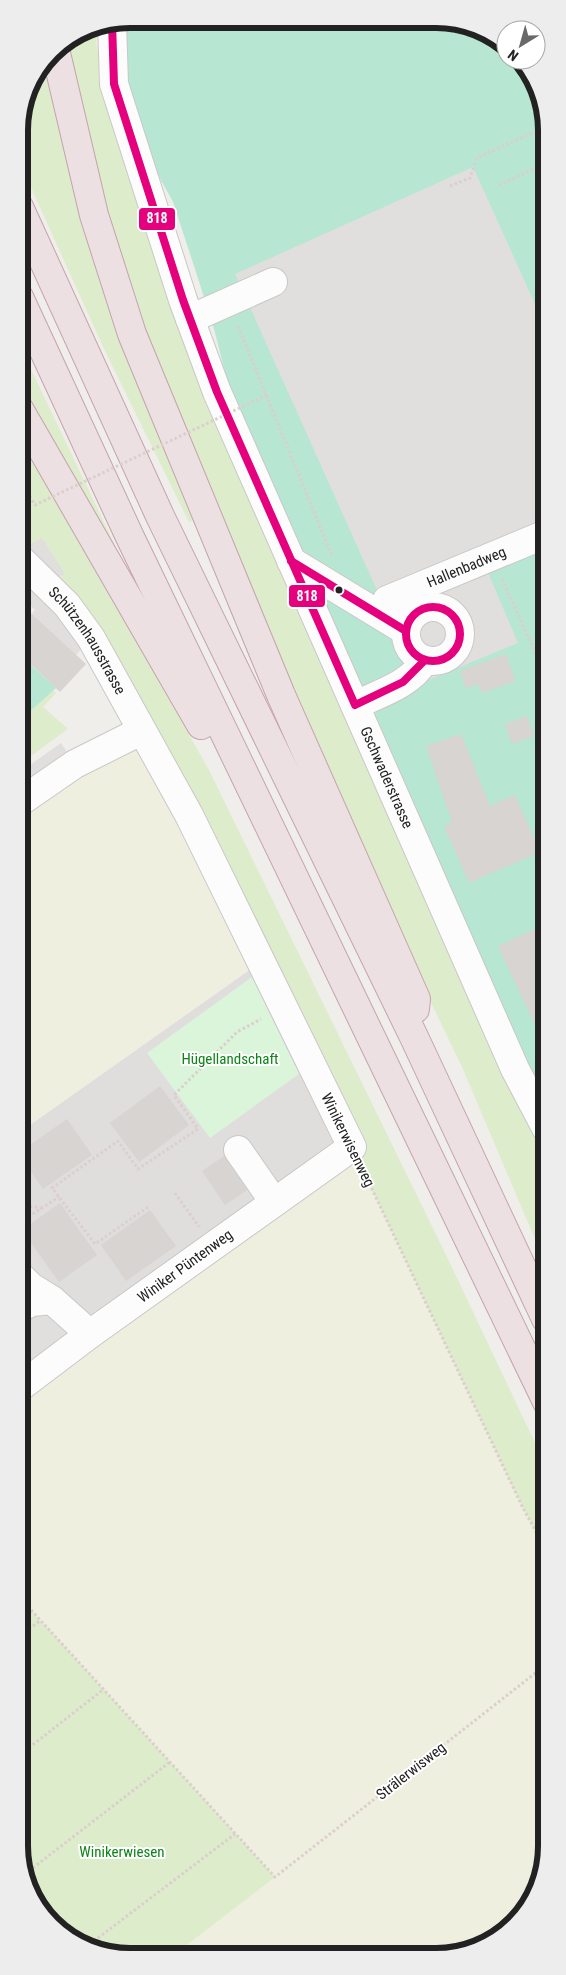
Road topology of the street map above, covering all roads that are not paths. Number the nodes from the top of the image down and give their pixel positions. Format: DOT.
graph roads {
  1 [pos="112,29"];
  2 [pos="57,58"];
  3 [pos="28,227"];
  4 [pos="270,276"];
  5 [pos="186,310"];
  6 [pos="28,316"];
  7 [pos="28,425"];
  8 [pos="538,537"];
  9 [pos="291,561"];
  10 [pos="28,567"];
  11 [pos="418,599"];
  12 [pos="387,600"];
  13 [pos="406,631"];
  14 [pos="426,660"];
  15 [pos="355,705"];
  16 [pos="141,731"];
  17 [pos="28,796"];
  18 [pos="311,916"];
  19 [pos="414,1037"];
  20 [pos="538,1113"];
  21 [pos="352,1147"];
  22 [pos="238,1150"];
  23 [pos="274,1202"];
  24 [pos="28,1283"];
  25 [pos="52,1300"];
  26 [pos="538,1302"];
  27 [pos="28,1304"];
  28 [pos="90,1334"];
  29 [pos="28,1381"];
  30 [pos="538,1385"];
  1 -- 5 [label="street, Gschwaderstrasse"];
  2 -- 19 [label="highway"];
  3 -- 19 [label="highway"];
  4 -- 5 [label="street"];
  5 -- 9 [label="street, Gschwaderstrasse"];
  6 -- 18 [label="highway"];
  7 -- 18 [label="highway"];
  8 -- 11 [label="street, Hallenbadweg"];
  9 -- 13 [label="street"];
  9 -- 15 [label="street, Gschwaderstrasse"];
  10 -- 16 [label="street, Schützenhausstrasse"];
  11 -- 12 [label="street, Hallenbadweg"];
  11 -- 13 [label="street"];
  11 -- 14 [label="street"];
  13 -- 14 [label="street"];
  14 -- 15 [label="street"];
  15 -- 20 [label="street, Gschwaderstrasse"];
  16 -- 17 [label="street"];
  16 -- 21 [label="street, Winikerwisenweg"];
  18 -- 30 [label="highway"];
  19 -- 26 [label="highway"];
  21 -- 23 [label="street, Winiker Püntenweg"];
  22 -- 23 [label="street"];
  23 -- 28 [label="street, Winiker Püntenweg"];
  24 -- 25 [label="street"];
  25 -- 27 [label="street"];
  25 -- 28 [label="street"];
  28 -- 29 [label="street, Winiker Püntenweg"];
}
